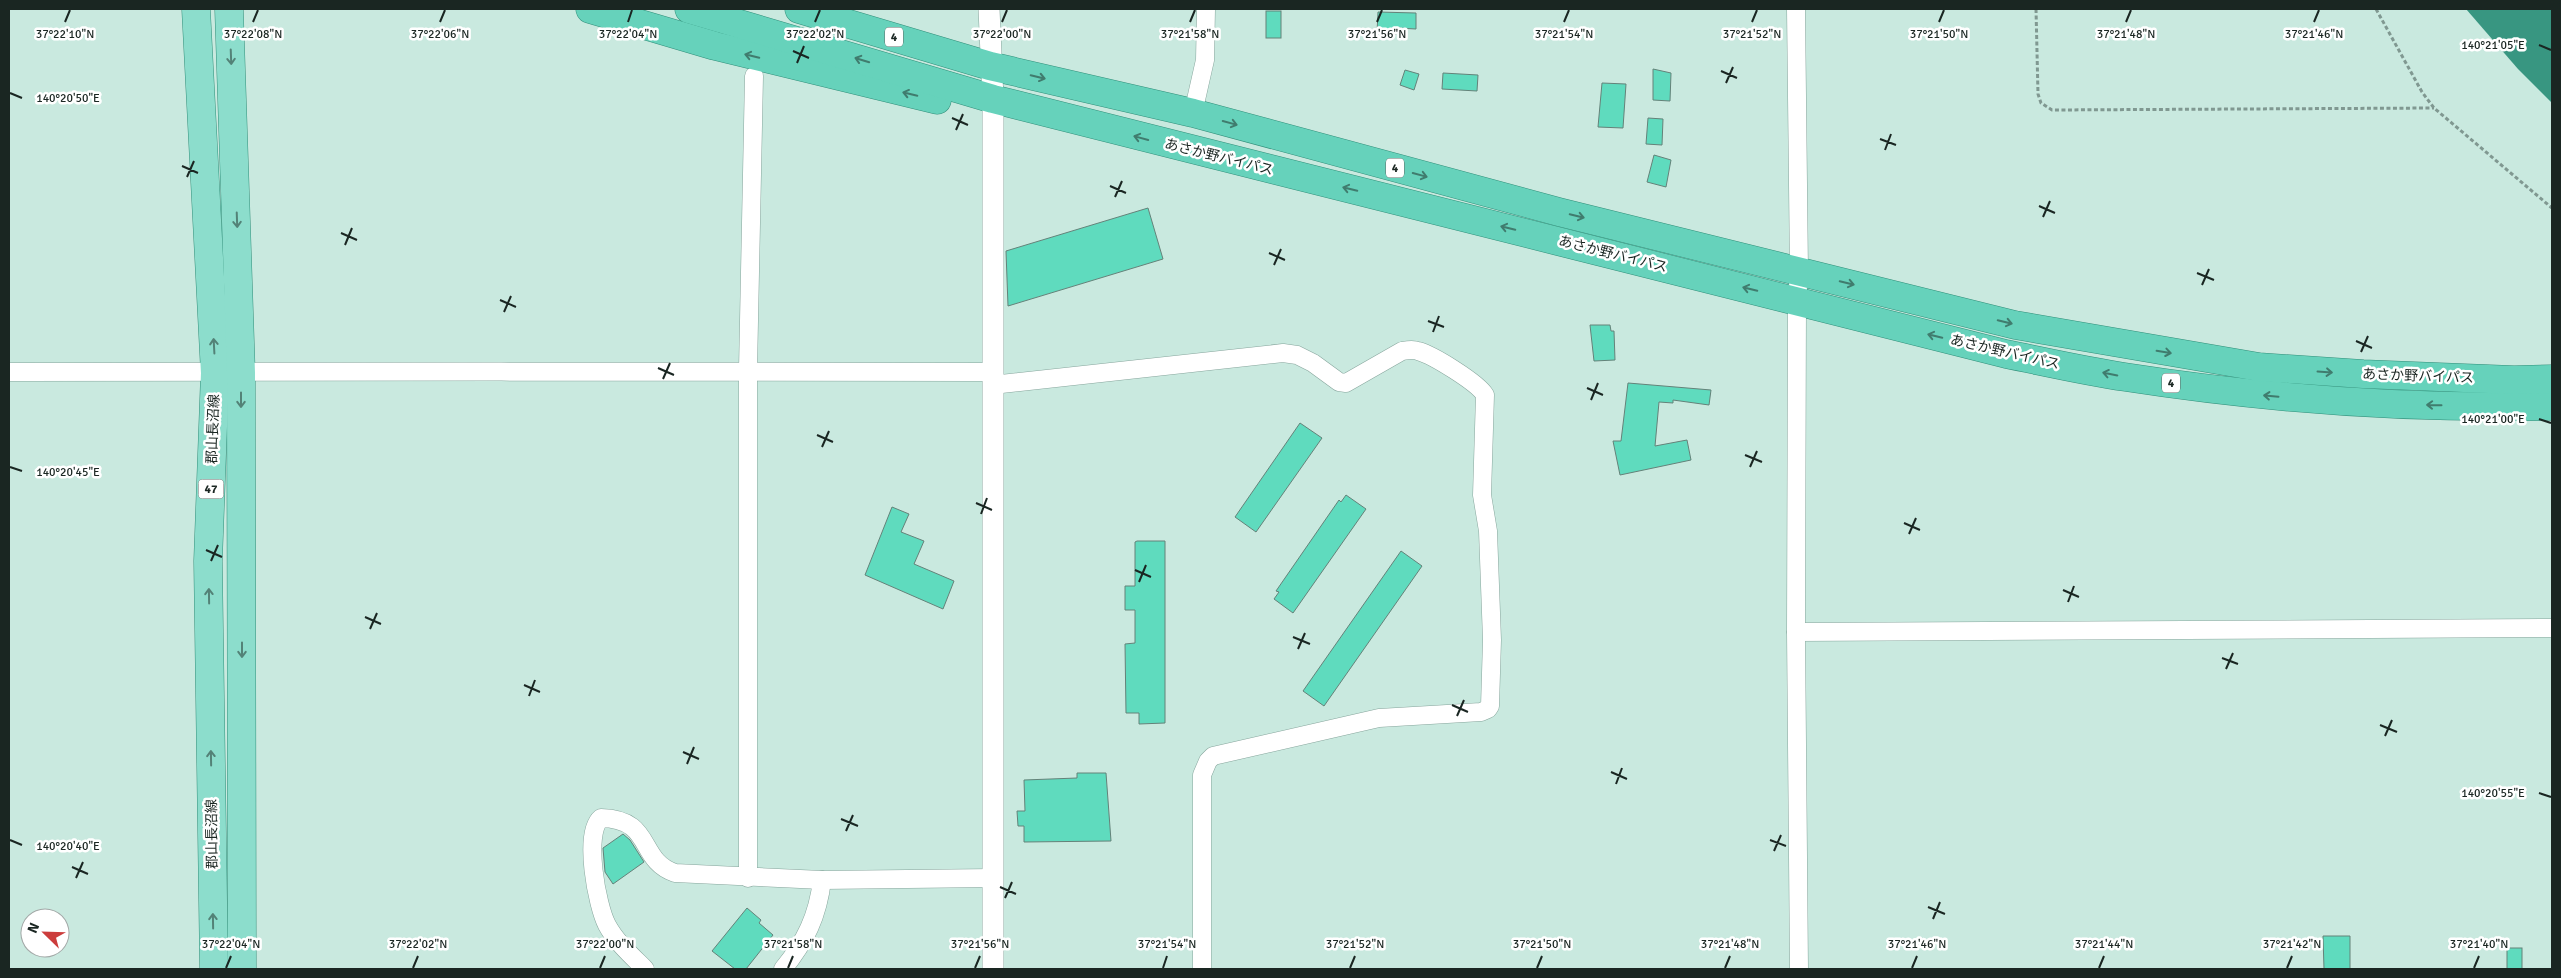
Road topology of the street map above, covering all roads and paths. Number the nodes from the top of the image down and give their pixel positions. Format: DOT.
graph roads {
  1 [pos="196,9"];
  2 [pos="229,9"];
  3 [pos="590,9"];
  4 [pos="689,9"];
  5 [pos="799,9"];
  6 [pos="865,9"];
  7 [pos="989,9"];
  8 [pos="1206,9"];
  9 [pos="1796,9"];
  10 [pos="2036,9"];
  11 [pos="2376,9"];
  12 [pos="990,66"];
  13 [pos="754,76"];
  14 [pos="992,99"];
  15 [pos="2434,108"];
  16 [pos="1192,112"];
  17 [pos="2552,208"];
  18 [pos="1799,272"];
  19 [pos="1797,301"];
  20 [pos="748,370"];
  21 [pos="9,372"];
  22 [pos="228,373"];
  23 [pos="992,378"];
  24 [pos="2552,379"];
  25 [pos="2552,406"];
  26 [pos="2552,628"];
  27 [pos="1796,632"];
  28 [pos="748,878"];
  29 [pos="993,878"];
  30 [pos="822,880"];
  31 [pos="214,969"];
  32 [pos="242,969"];
  33 [pos="645,969"];
  34 [pos="784,969"];
  35 [pos="993,969"];
  36 [pos="1202,969"];
  37 [pos="1799,969"];
  22 -- 1 [label="main road, 郡山長沼線 / 47, one-way"];
  2 -- 22 [label="main road, 郡山長沼線 / 47, one-way"];
  14 -- 3 [label="highway, one-way"];
  14 -- 4 [label="highway, あさか野バイパス / 4, one-way"];
  5 -- 12 [label="highway, あさか野バイパス / 4"];
  6 -- 12 [label="highway, 4"];
  7 -- 12 [label="street"];
  8 -- 16 [label="street"];
  9 -- 18 [label="street"];
  10 -- 15 [label="path"];
  11 -- 15 [label="path"];
  12 -- 14 [label="street"];
  12 -- 16 [label="highway, あさか野バイパス / 4, one-way"];
  13 -- 20 [label="street"];
  19 -- 14 [label="highway, あさか野バイパス / 4, one-way"];
  14 -- 23 [label="street"];
  15 -- 17 [label="path"];
  16 -- 18 [label="highway, あさか野バイパス / 4, one-way"];
  18 -- 19 [label="street"];
  18 -- 24 [label="highway, あさか野バイパス / 4, one-way"];
  25 -- 19 [label="highway, あさか野バイパス / 4, one-way"];
  19 -- 27 [label="street"];
  20 -- 22 [label="street"];
  20 -- 23 [label="street"];
  20 -- 28 [label="street"];
  21 -- 22 [label="street"];
  31 -- 22 [label="main road, 郡山長沼線 / 47, one-way"];
  22 -- 32 [label="main road, 郡山長沼線 / 47, one-way"];
  23 -- 29 [label="street"];
  23 -- 36 [label="street"];
  26 -- 27 [label="street"];
  27 -- 37 [label="street"];
  28 -- 30 [label="street"];
  28 -- 33 [label="street"];
  29 -- 30 [label="street"];
  29 -- 35 [label="street"];
  30 -- 34 [label="street"];
}
